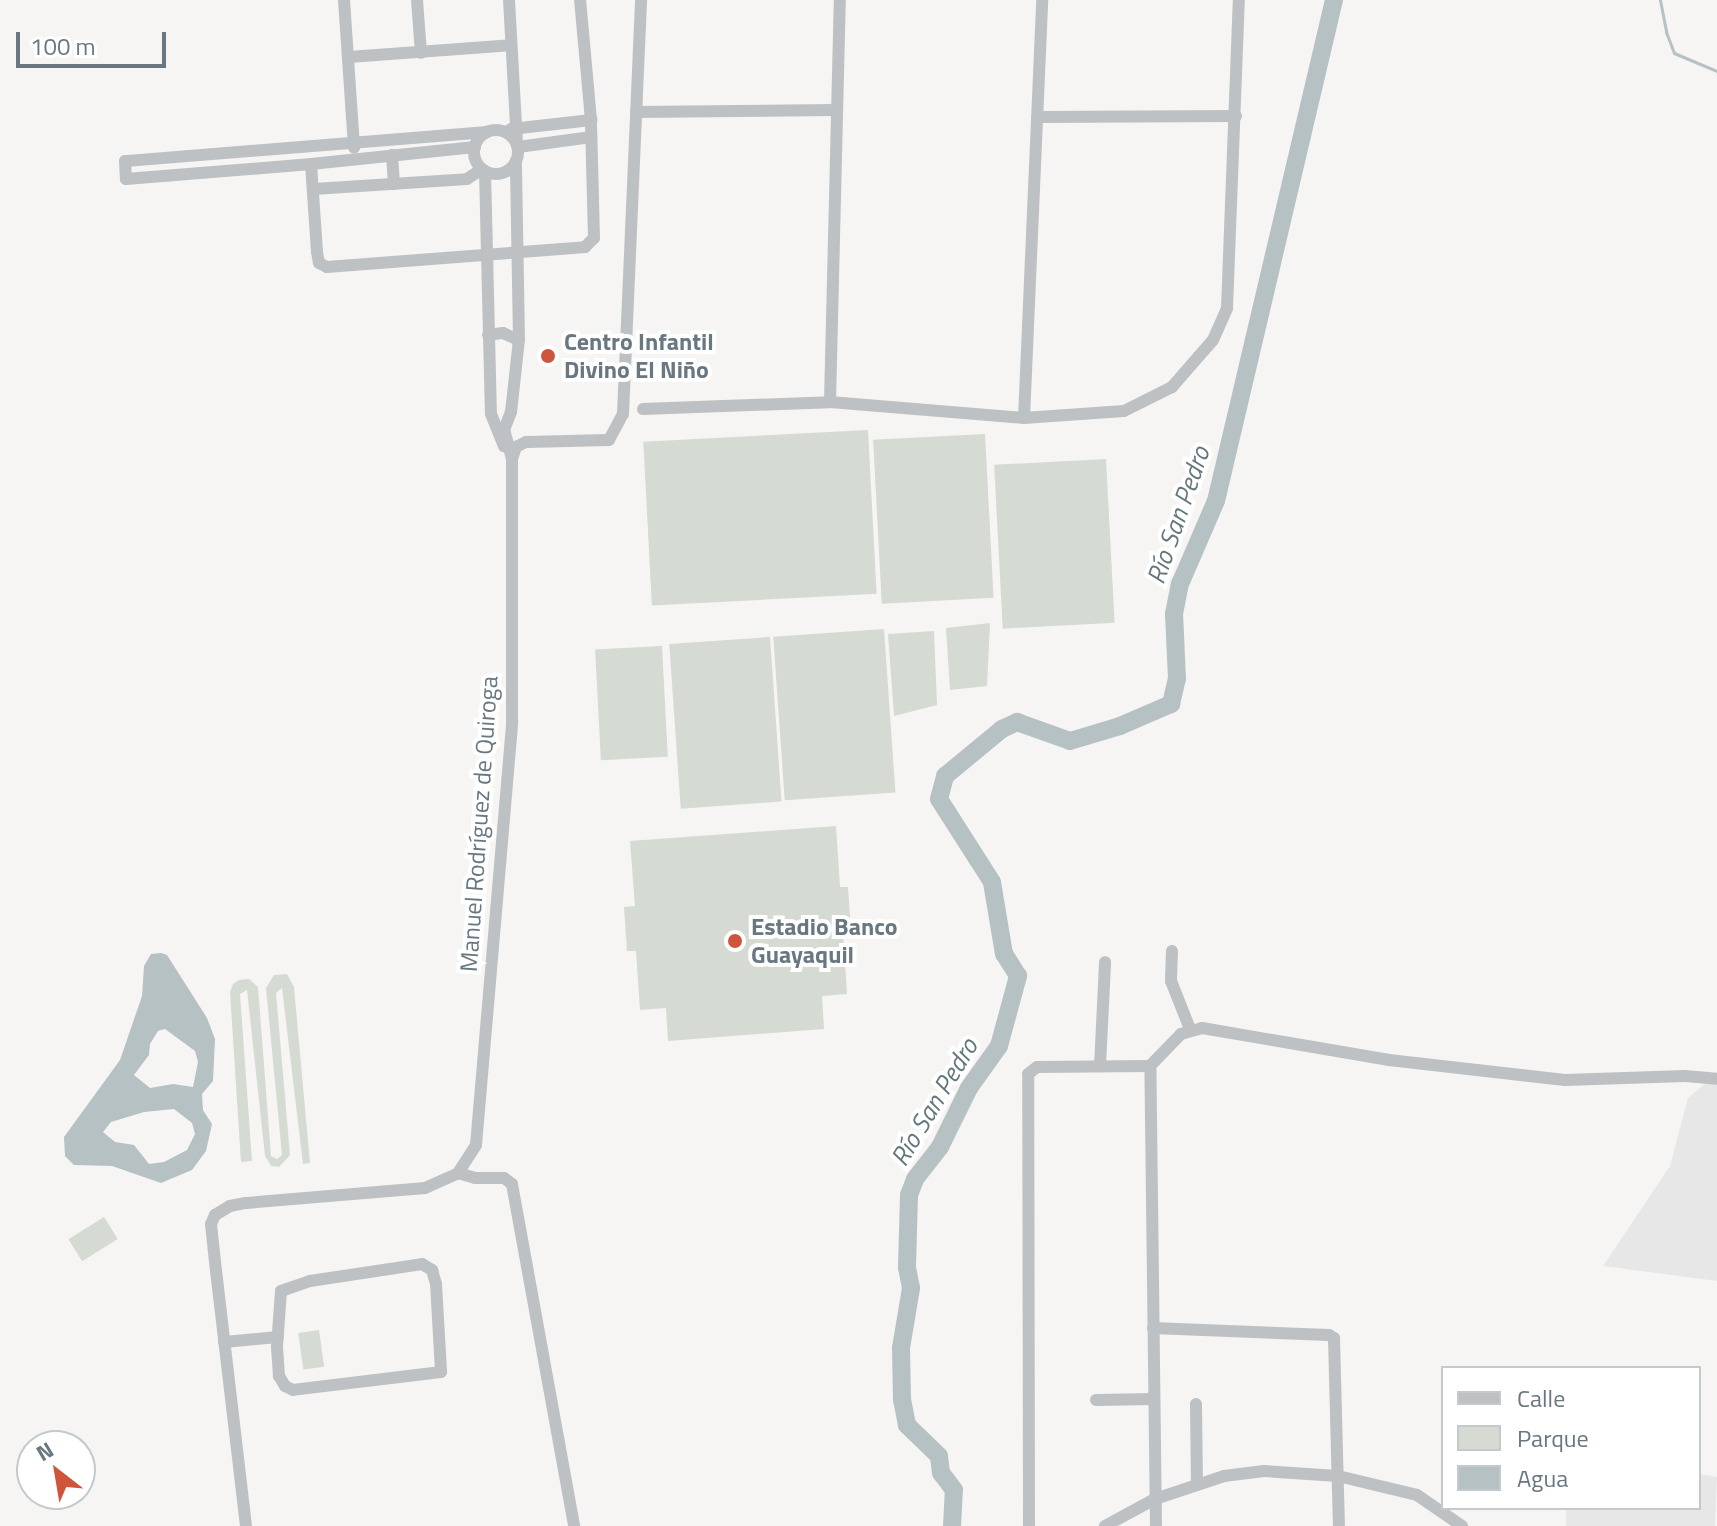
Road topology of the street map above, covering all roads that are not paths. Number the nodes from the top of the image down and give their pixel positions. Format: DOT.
graph roads {
  1 [pos="344,0"];
  2 [pos="417,0"];
  3 [pos="509,0"];
  4 [pos="580,0"];
  5 [pos="641,0"];
  6 [pos="840,0"];
  7 [pos="1042,0"];
  8 [pos="1239,0"];
  9 [pos="511,45"];
  10 [pos="421,53"];
  11 [pos="349,57"];
  12 [pos="836,110"];
  13 [pos="636,112"];
  14 [pos="1236,116"];
  15 [pos="1037,117"];
  16 [pos="591,120"];
  17 [pos="516,127"];
  18 [pos="502,131"];
  19 [pos="487,132"];
  20 [pos="591,137"];
  21 [pos="354,141"];
  22 [pos="286,146"];
  23 [pos="517,146"];
  24 [pos="475,147"];
  25 [pos="392,155"];
  26 [pos="354,159"];
  27 [pos="516,161"];
  28 [pos="311,164"];
  29 [pos="288,166"];
  30 [pos="483,170"];
  31 [pos="394,184"];
  32 [pos="314,189"];
  33 [pos="485,253"];
  34 [pos="520,253"];
  35 [pos="488,335"];
  36 [pos="519,340"];
  37 [pos="830,402"];
  38 [pos="643,409"];
  39 [pos="1024,418"];
  40 [pos="512,459"];
  41 [pos="1172,951"];
  42 [pos="1105,962"];
  43 [pos="1190,1029"];
  44 [pos="1100,1066"];
  45 [pos="1150,1066"];
  46 [pos="1717,1079"];
  47 [pos="458,1173"];
  48 [pos="1153,1328"];
  49 [pos="278,1337"];
  50 [pos="224,1342"];
  51 [pos="1154,1399"];
  52 [pos="1096,1400"];
  53 [pos="1196,1404"];
  54 [pos="1338,1476"];
  55 [pos="1197,1485"];
  56 [pos="1155,1499"];
  57 [pos="246,1526"];
  58 [pos="574,1526"];
  59 [pos="1029,1526"];
  60 [pos="1105,1526"];
  61 [pos="1156,1526"];
  62 [pos="1339,1526"];
  63 [pos="1462,1526"];
  1 -- 11 [label="street"];
  2 -- 10 [label="street"];
  3 -- 9 [label="street"];
  4 -- 16 [label="street"];
  5 -- 13 [label="street"];
  6 -- 12 [label="street"];
  7 -- 15 [label="street"];
  8 -- 14 [label="street"];
  9 -- 10 [label="street"];
  9 -- 17 [label="street"];
  10 -- 11 [label="street"];
  11 -- 21 [label="street"];
  12 -- 13 [label="street"];
  12 -- 37 [label="street"];
  13 -- 40 [label="street"];
  14 -- 15 [label="street"];
  14 -- 39 [label="street"];
  15 -- 39 [label="street"];
  16 -- 17 [label="street"];
  16 -- 20 [label="street"];
  17 -- 18 [label="street"];
  17 -- 23 [label="street"];
  18 -- 19 [label="street"];
  18 -- 23 [label="street"];
  19 -- 21 [label="street"];
  19 -- 24 [label="street"];
  20 -- 23 [label="street"];
  20 -- 34 [label="street"];
  21 -- 22 [label="street"];
  21 -- 26 [label="street"];
  22 -- 29 [label="street"];
  22 -- 29 [label="street"];
  23 -- 27 [label="street"];
  24 -- 25 [label="street"];
  24 -- 30 [label="street"];
  25 -- 26 [label="street"];
  25 -- 31 [label="street"];
  26 -- 28 [label="street"];
  27 -- 30 [label="street"];
  27 -- 34 [label="street, Manuel Rodríguez de Quiroga"];
  28 -- 29 [label="street"];
  28 -- 32 [label="street"];
  30 -- 31 [label="street"];
  30 -- 33 [label="street"];
  31 -- 32 [label="street"];
  32 -- 33 [label="street"];
  33 -- 34 [label="street"];
  33 -- 35 [label="street"];
  34 -- 36 [label="street, Manuel Rodríguez de Quiroga"];
  35 -- 36 [label="street"];
  35 -- 40 [label="street"];
  36 -- 40 [label="street, Manuel Rodríguez de Quiroga"];
  37 -- 38 [label="street"];
  37 -- 39 [label="street"];
  40 -- 47 [label="street, Manuel Rodríguez de Quiroga"];
  41 -- 43 [label="street"];
  42 -- 44 [label="street"];
  43 -- 45 [label="street"];
  43 -- 46 [label="street"];
  44 -- 45 [label="street"];
  44 -- 59 [label="street"];
  45 -- 48 [label="street"];
  47 -- 50 [label="street"];
  47 -- 58 [label="street"];
  48 -- 51 [label="street"];
  48 -- 54 [label="street"];
  49 -- 49 [label="street"];
  49 -- 50 [label="street"];
  50 -- 57 [label="street"];
  51 -- 52 [label="street"];
  51 -- 56 [label="street"];
  53 -- 55 [label="street"];
  54 -- 55 [label="street"];
  54 -- 62 [label="street"];
  54 -- 63 [label="street"];
  55 -- 56 [label="street"];
  56 -- 60 [label="street"];
  56 -- 61 [label="street"];
}
